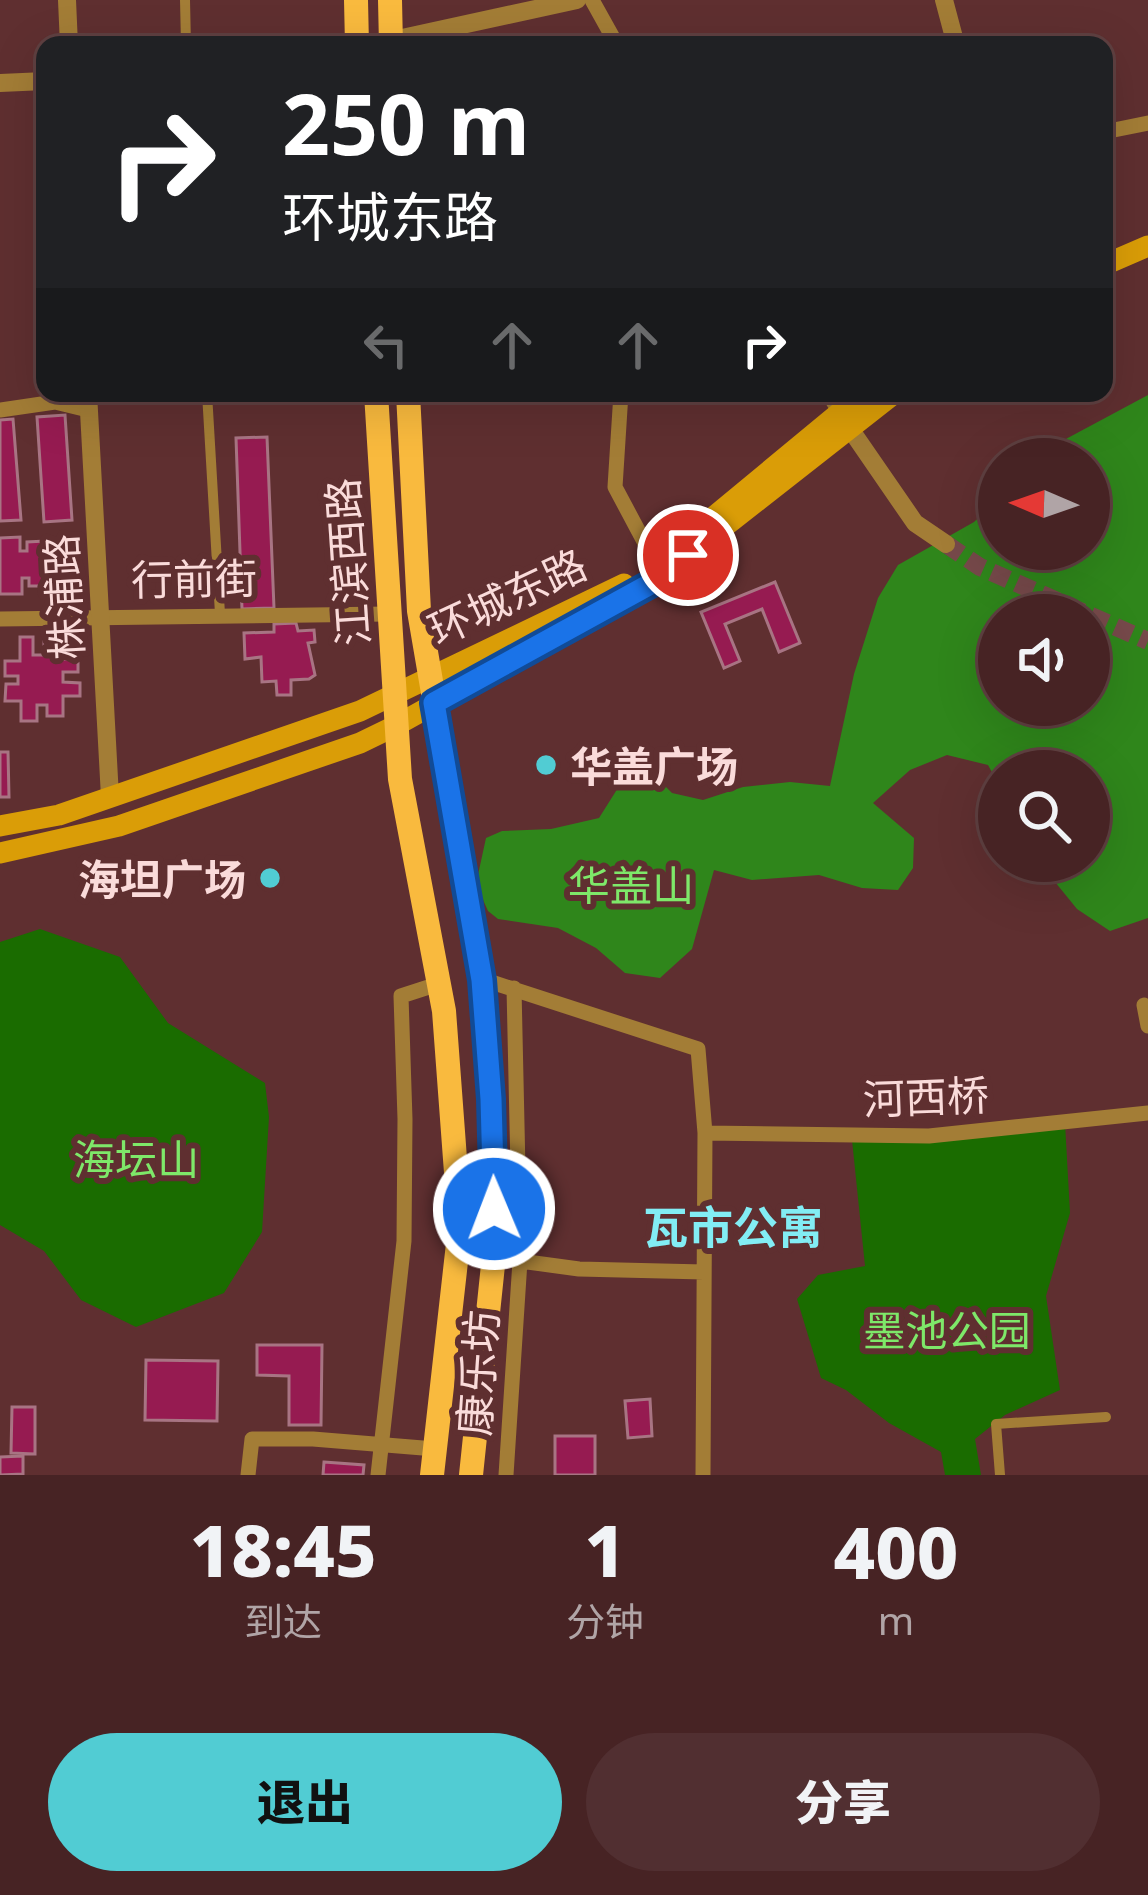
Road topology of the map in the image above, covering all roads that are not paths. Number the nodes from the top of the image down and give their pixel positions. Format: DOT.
graph roads {
  1 [pos="67,0"];
  2 [pos="185,0"];
  3 [pos="356,0"];
  4 [pos="390,0"];
  5 [pos="577,0"];
  6 [pos="592,0"];
  7 [pos="944,0"];
  8 [pos="69,36"];
  9 [pos="186,36"];
  10 [pos="357,36"];
  11 [pos="385,36"];
  12 [pos="415,36"];
  13 [pos="612,36"];
  14 [pos="954,36"];
  15 [pos="36,81"];
  16 [pos="0,83"];
  17 [pos="1148,123"];
  18 [pos="1113,130"];
  19 [pos="1148,246"];
  20 [pos="1148,260"];
  21 [pos="1113,261"];
  22 [pos="1113,275"];
  23 [pos="88,402"];
  24 [pos="208,402"];
  25 [pos="376,402"];
  26 [pos="407,402"];
  27 [pos="620,402"];
  28 [pos="869,402"];
  29 [pos="0,410"];
  30 [pos="839,412"];
  31 [pos="946,544"];
  32 [pos="656,564"];
  33 [pos="220,614"];
  34 [pos="388,614"];
  35 [pos="100,615"];
  36 [pos="0,619"];
  37 [pos="430,676"];
  38 [pos="394,692"];
  39 [pos="434,703"];
  40 [pos="395,725"];
  41 [pos="110,797"];
  42 [pos="0,826"];
  43 [pos="0,853"];
  44 [pos="482,980"];
  45 [pos="439,983"];
  46 [pos="514,988"];
  47 [pos="1144,1005"];
  48 [pos="1148,1026"];
  49 [pos="1148,1112"];
  50 [pos="706,1133"];
  51 [pos="520,1261"];
  52 [pos="704,1272"];
  53 [pos="1106,1417"];
  54 [pos="381,1444"];
  55 [pos="435,1449"];
  56 [pos="248,1475"];
  57 [pos="378,1475"];
  58 [pos="432,1475"];
  59 [pos="471,1475"];
  60 [pos="506,1475"];
  61 [pos="703,1475"];
  62 [pos="1000,1475"];
  1 -- 8 [label="street"];
  2 -- 9 [label="street"];
  3 -- 10 [label="main road"];
  4 -- 11 [label="main road"];
  5 -- 12 [label="street"];
  6 -- 13 [label="street"];
  7 -- 14 [label="street"];
  15 -- 16 [label="street"];
  17 -- 18 [label="street"];
  19 -- 21 [label="main road"];
  20 -- 22 [label="main road"];
  23 -- 29 [label="street"];
  23 -- 35 [label="street, 株浦路"];
  24 -- 33 [label="street"];
  25 -- 34 [label="main road, 江滨西路"];
  26 -- 37 [label="main road, 江滨西路"];
  27 -- 32 [label="street"];
  28 -- 30 [label="main road, 环城东路"];
  30 -- 31 [label="street"];
  30 -- 32 [label="main road, 环城东路"];
  30 -- 39 [label="main road, 环城东路"];
  32 -- 37 [label="main road, 环城东路"];
  33 -- 34 [label="street, 行前街"];
  33 -- 35 [label="street, 行前街"];
  34 -- 38 [label="main road, 江滨西路"];
  35 -- 36 [label="street, 行前街"];
  35 -- 41 [label="street, 株浦路"];
  37 -- 38 [label="main road, 环城东路"];
  37 -- 39 [label="main road, 江滨西路"];
  38 -- 40 [label="main road, 江滨西路"];
  38 -- 41 [label="main road, 环城东路"];
  39 -- 40 [label="main road, 环城东路"];
  39 -- 44 [label="main road, 江滨西路"];
  40 -- 43 [label="main road, 环城东路"];
  40 -- 45 [label="main road, 江滨西路"];
  41 -- 42 [label="main road, 环城东路"];
  44 -- 46 [label="street"];
  44 -- 59 [label="main road, 江滨西路"];
  45 -- 54 [label="street"];
  45 -- 55 [label="main road, 江滨西路"];
  46 -- 50 [label="street"];
  46 -- 51 [label="street, 康乐坊"];
  47 -- 48 [label="street"];
  49 -- 50 [label="street, 河西桥"];
  50 -- 52 [label="street"];
  51 -- 52 [label="street"];
  51 -- 60 [label="street, 康乐坊"];
  52 -- 61 [label="street"];
  53 -- 62 [label="street"];
  54 -- 55 [label="street"];
  54 -- 56 [label="street"];
  54 -- 57 [label="street"];
  55 -- 58 [label="main road, 江滨西路"];
}
